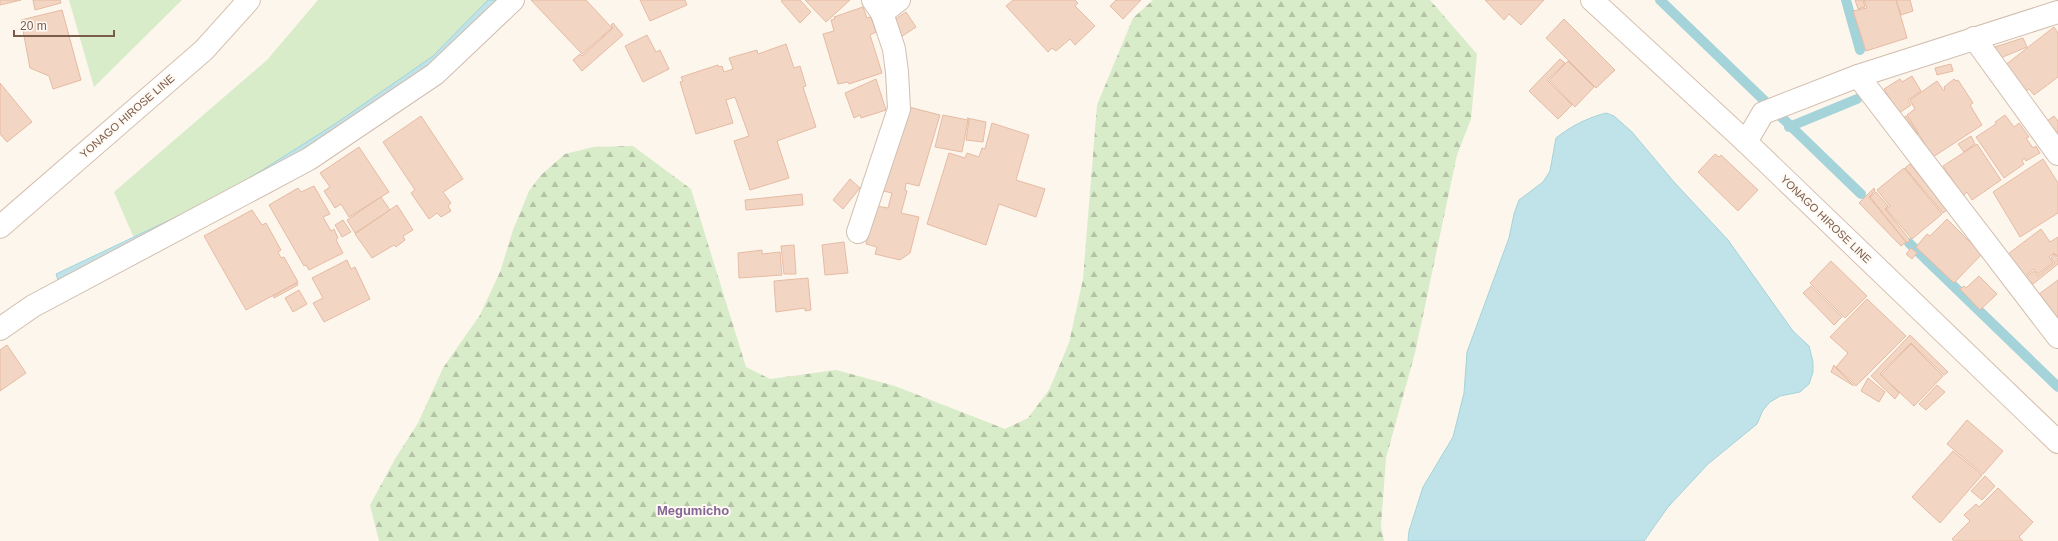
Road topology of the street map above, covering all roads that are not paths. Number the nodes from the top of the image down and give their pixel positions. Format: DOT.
graph roads {
  1 [pos="249,0"];
  2 [pos="513,0"];
  3 [pos="899,0"];
  4 [pos="1592,0"];
  5 [pos="878,6"];
  6 [pos="2058,12"];
  7 [pos="1974,38"];
  8 [pos="1858,76"];
  9 [pos="1746,142"];
  10 [pos="2058,154"];
  11 [pos="0,226"];
  12 [pos="858,232"];
  13 [pos="0,329"];
  14 [pos="2058,337"];
  15 [pos="2058,442"];
  1 -- 11 [label="street, YONAGO HIROSE LINE"];
  2 -- 13 [label="street"];
  3 -- 5 [label="street"];
  4 -- 9 [label="street, YONAGO HIROSE LINE"];
  5 -- 12 [label="street"];
  6 -- 7 [label="street"];
  7 -- 8 [label="street"];
  7 -- 10 [label="street"];
  8 -- 9 [label="street"];
  8 -- 14 [label="street"];
  9 -- 15 [label="street, YONAGO HIROSE LINE"];
}
